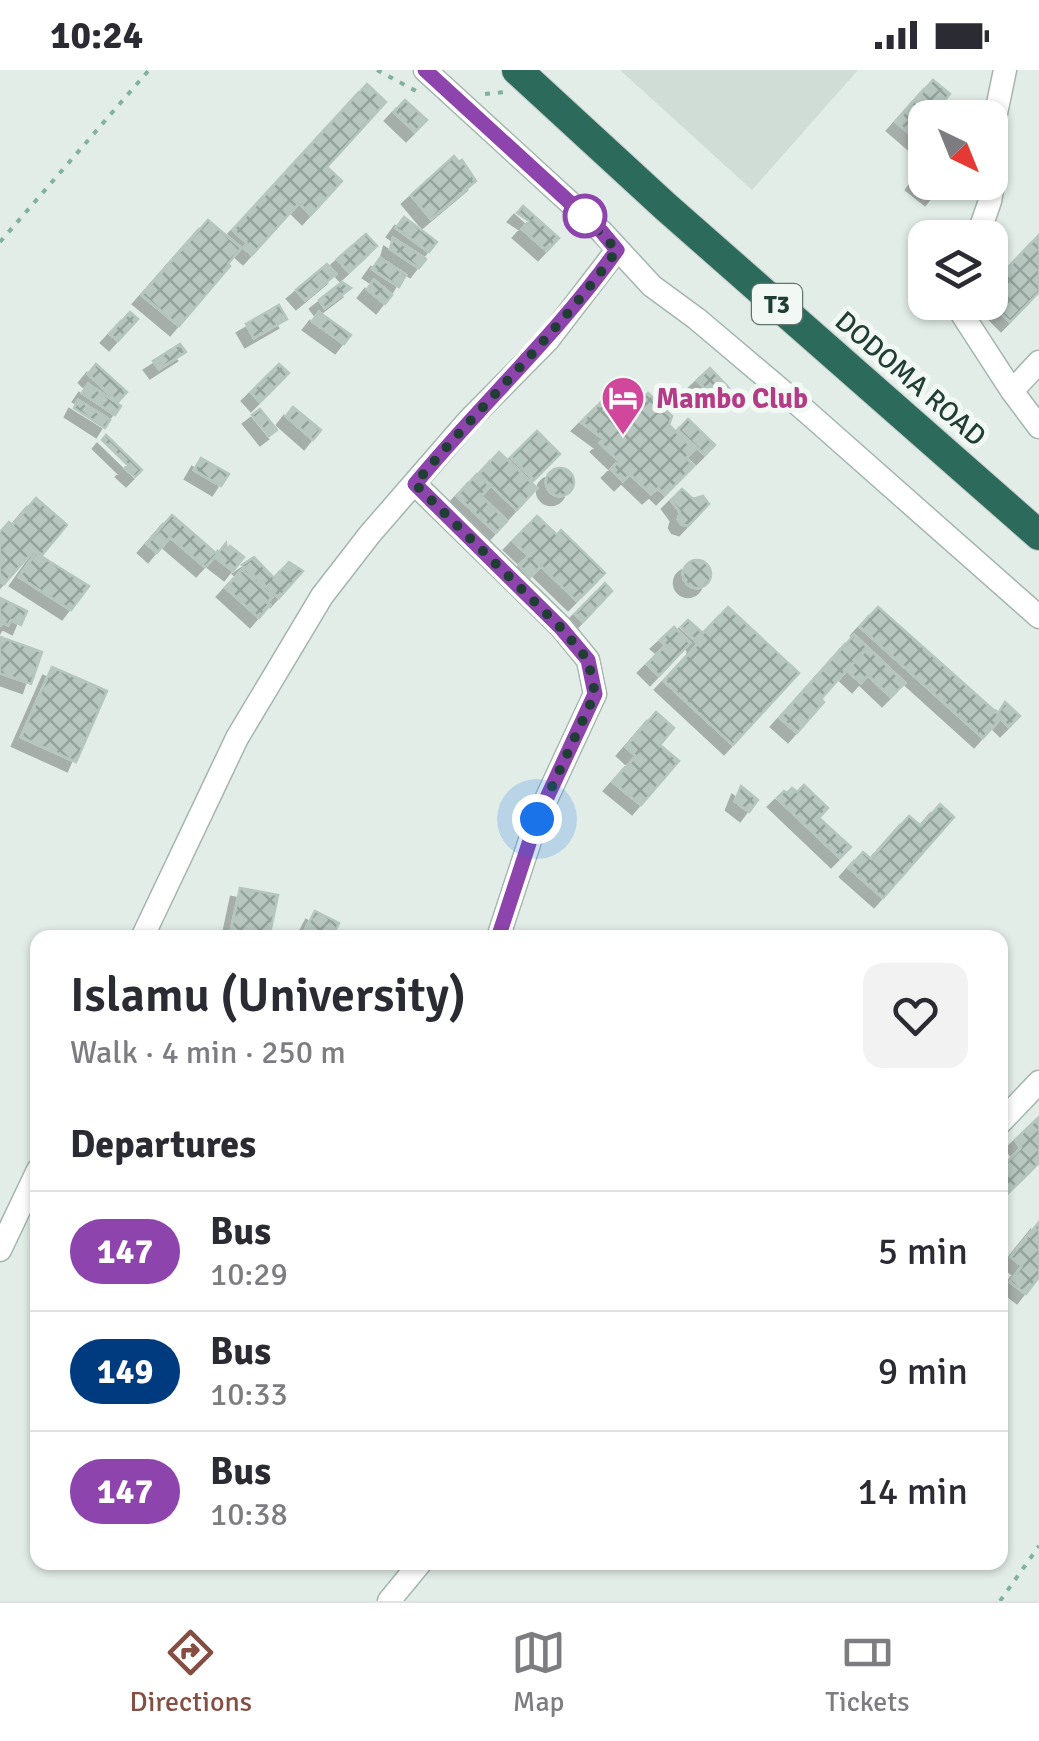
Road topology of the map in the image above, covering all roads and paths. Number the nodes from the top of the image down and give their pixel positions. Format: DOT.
graph roads {
  1 [pos="149,70"];
  2 [pos="425,70"];
  3 [pos="1004,70"];
  4 [pos="527,79"];
  5 [pos="450,92"];
  6 [pos="983,220"];
  7 [pos="0,242"];
  8 [pos="617,250"];
  9 [pos="966,320"];
  10 [pos="1039,362"];
  11 [pos="1012,391"];
  12 [pos="1039,427"];
  13 [pos="415,484"];
  14 [pos="1039,534"];
  15 [pos="1039,617"];
  16 [pos="146,930"];
  17 [pos="501,930"];
  18 [pos="1039,1082"];
  19 [pos="1008,1114"];
  20 [pos="30,1187"];
  21 [pos="0,1250"];
  22 [pos="1039,1546"];
  23 [pos="414,1570"];
  24 [pos="389,1601"];
  25 [pos="1000,1601"];
  1 -- 7 [label="path"];
  2 -- 5 [label="street"];
  3 -- 6 [label="street"];
  4 -- 5 [label="path"];
  4 -- 14 [label="highway, DODOMA ROAD / T3"];
  5 -- 8 [label="street"];
  8 -- 13 [label="street"];
  8 -- 15 [label="street"];
  9 -- 11 [label="street"];
  10 -- 11 [label="street"];
  11 -- 12 [label="street"];
  13 -- 16 [label="street"];
  13 -- 17 [label="street"];
  18 -- 19 [label="street"];
  20 -- 21 [label="street"];
  22 -- 25 [label="path"];
  23 -- 24 [label="street"];
}
